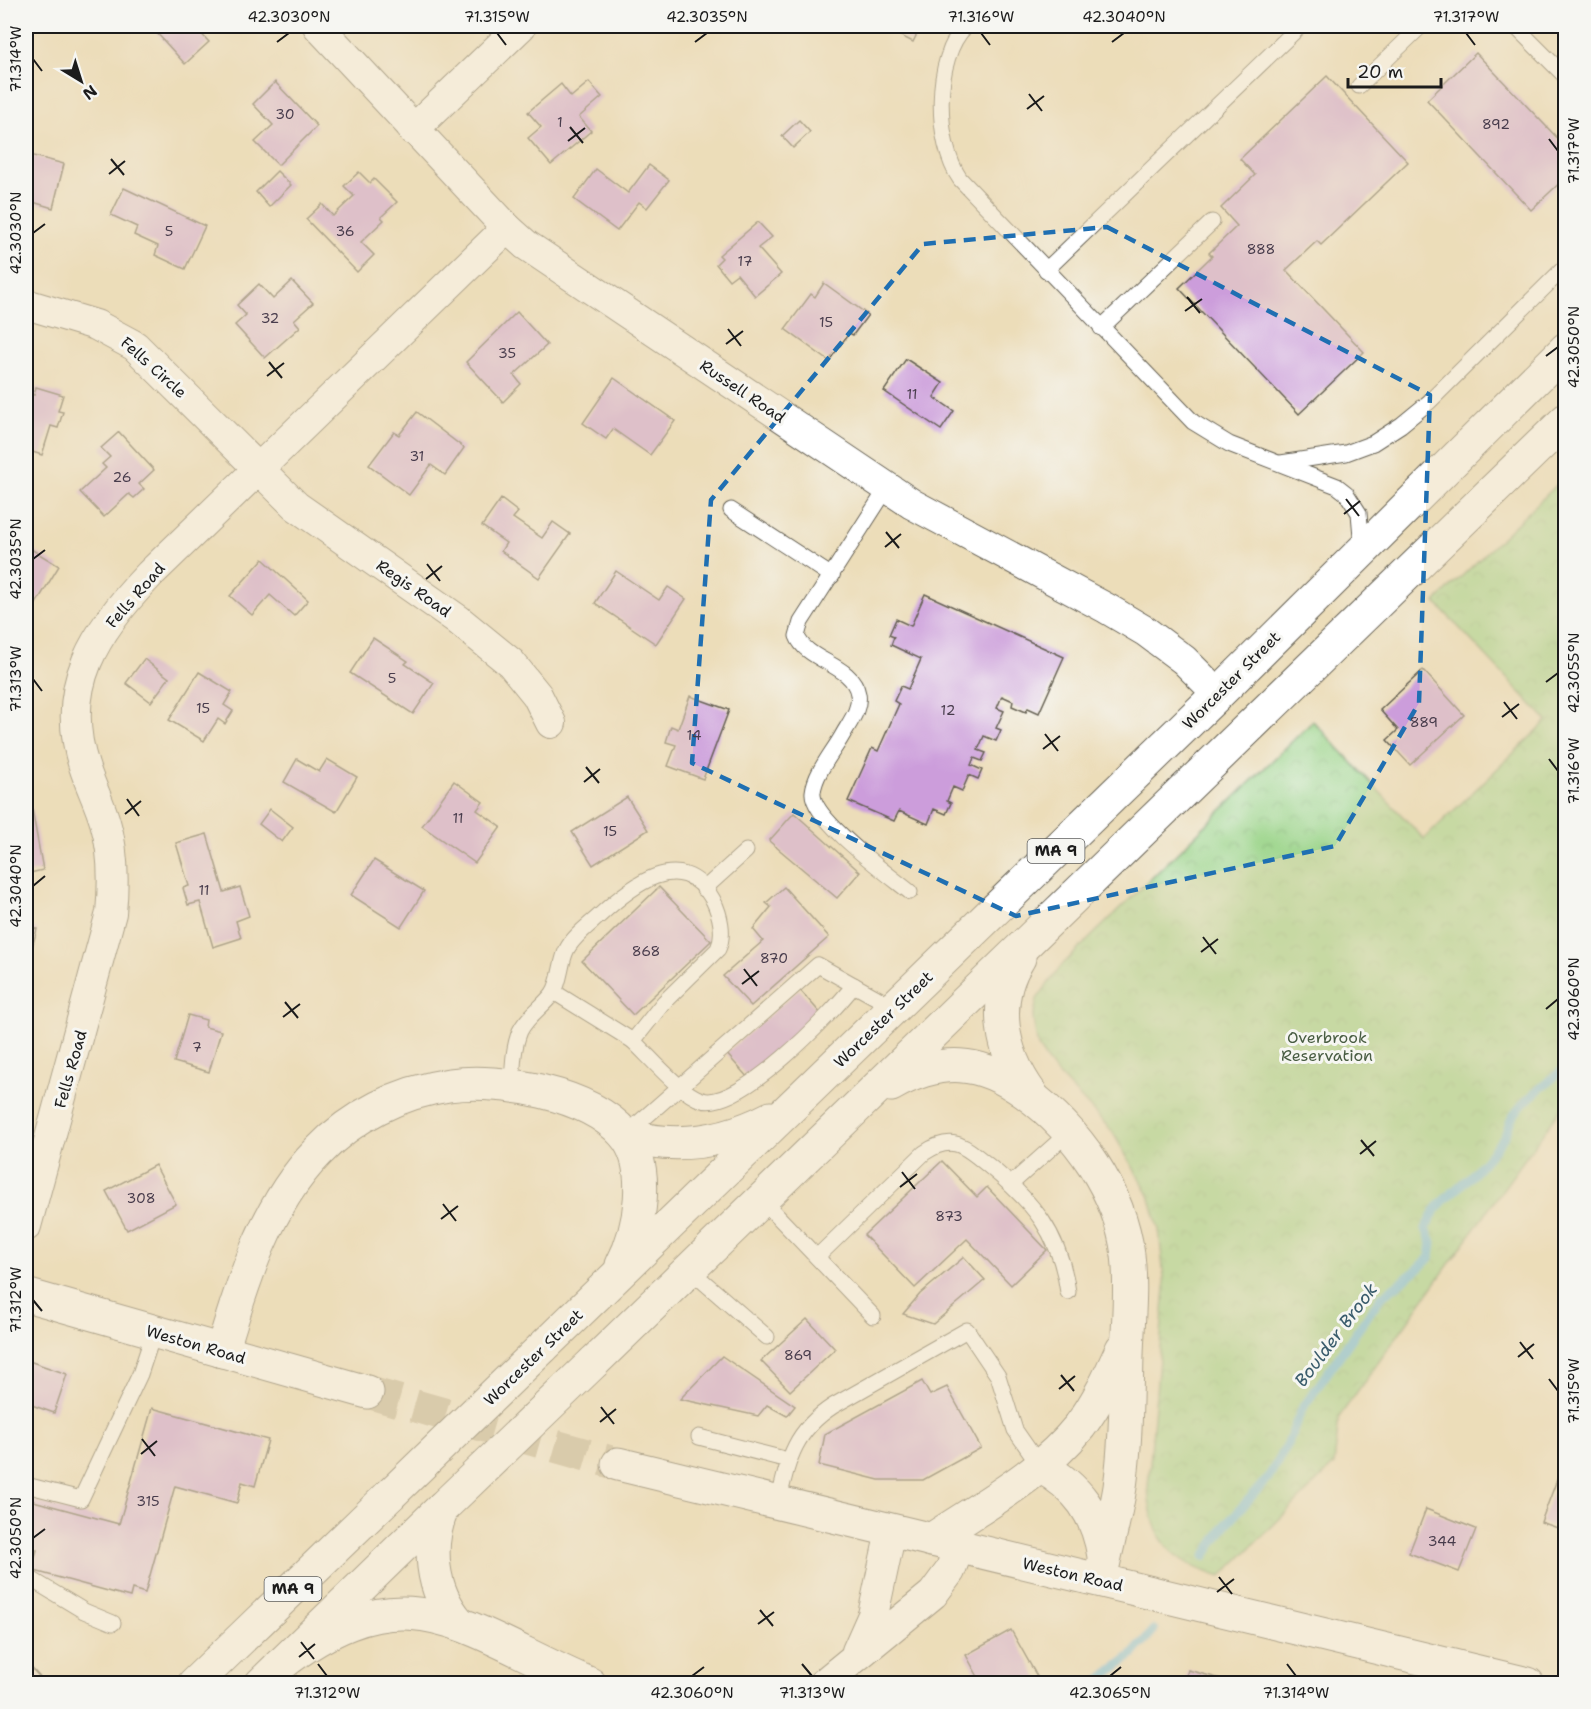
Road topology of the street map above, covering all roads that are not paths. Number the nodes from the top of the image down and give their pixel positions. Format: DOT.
graph roads {
  1 [pos="318,26"];
  2 [pos="521,26"];
  3 [pos="966,26"];
  4 [pos="1300,26"];
  5 [pos="1421,26"];
  6 [pos="1515,26"];
  7 [pos="1566,77"];
  8 [pos="1359,86"];
  9 [pos="413,130"];
  10 [pos="1212,222"];
  11 [pos="507,228"];
  12 [pos="1566,266"];
  13 [pos="1046,270"];
  14 [pos="26,304"];
  15 [pos="1101,328"];
  16 [pos="1566,349"];
  17 [pos="1566,420"];
  18 [pos="1280,463"];
  19 [pos="258,470"];
  20 [pos="887,488"];
  21 [pos="731,510"];
  22 [pos="1362,551"];
  23 [pos="832,576"];
  24 [pos="1218,694"];
  25 [pos="551,723"];
  26 [pos="746,851"];
  27 [pos="704,889"];
  28 [pos="910,892"];
  29 [pos="1034,937"];
  30 [pos="854,985"];
  31 [pos="554,992"];
  32 [pos="895,1008"];
  33 [pos="633,1041"];
  34 [pos="512,1086"];
  35 [pos="681,1086"];
  36 [pos="1036,1100"];
  37 [pos="794,1105"];
  38 [pos="860,1105"];
  39 [pos="1068,1133"];
  40 [pos="625,1135"];
  41 [pos="1011,1184"];
  42 [pos="762,1200"];
  43 [pos="26,1226"];
  44 [pos="817,1257"];
  45 [pos="690,1270"];
  46 [pos="607,1285"];
  47 [pos="1068,1292"];
  48 [pos="26,1295"];
  49 [pos="873,1316"];
  50 [pos="154,1332"];
  51 [pos="1128,1334"];
  52 [pos="767,1337"];
  53 [pos="222,1351"];
  54 [pos="367,1392"];
  55 [pos="699,1437"];
  56 [pos="788,1460"];
  57 [pos="618,1464"];
  58 [pos="1040,1466"];
  59 [pos="26,1485"];
  60 [pos="777,1503"];
  61 [pos="443,1507"];
  62 [pos="891,1530"];
  63 [pos="945,1544"];
  64 [pos="1102,1569"];
  65 [pos="26,1576"];
  66 [pos="458,1622"];
  67 [pos="113,1623"];
  68 [pos="846,1664"];
  69 [pos="270,1674"];
  70 [pos="194,1683"];
  71 [pos="590,1683"];
  72 [pos="823,1683"];
  73 [pos="1528,1683"];
  1 -- 9 [label="street, Russell Road"];
  2 -- 9 [label="street"];
  3 -- 13 [label="lane"];
  4 -- 13 [label="lane"];
  5 -- 8 [label="lane"];
  6 -- 7 [label="lane"];
  9 -- 11 [label="street, Russell Road"];
  10 -- 15 [label="lane"];
  11 -- 19 [label="street, Fells Road"];
  11 -- 20 [label="street, Russell Road"];
  12 -- 18 [label="lane"];
  13 -- 15 [label="lane"];
  14 -- 19 [label="street, Fells Circle"];
  15 -- 18 [label="lane"];
  16 -- 22 [label="main road, Worcester Street / MA 9"];
  17 -- 29 [label="main road, MA 9"];
  18 -- 22 [label="lane"];
  19 -- 25 [label="street, Regis Road"];
  19 -- 43 [label="street, Fells Road"];
  20 -- 23 [label="lane"];
  20 -- 24 [label="street, Russell Road"];
  21 -- 23 [label="lane"];
  22 -- 24 [label="main road, Worcester Street / MA 9"];
  23 -- 28 [label="lane"];
  24 -- 32 [label="main road, Worcester Street / MA 9"];
  26 -- 27 [label="lane"];
  27 -- 31 [label="lane"];
  27 -- 33 [label="lane"];
  29 -- 36 [label="main road"];
  29 -- 38 [label="main road, MA 9"];
  30 -- 32 [label="lane"];
  30 -- 35 [label="lane"];
  30 -- 35 [label="lane"];
  31 -- 33 [label="lane"];
  31 -- 34 [label="lane"];
  32 -- 37 [label="main road, Worcester Street / MA 9"];
  33 -- 35 [label="lane"];
  34 -- 40 [label="main road"];
  34 -- 53 [label="main road"];
  35 -- 40 [label="lane"];
  36 -- 38 [label="main road"];
  36 -- 39 [label="main road"];
  37 -- 40 [label="main road"];
  37 -- 46 [label="main road, Worcester Street / MA 9"];
  38 -- 42 [label="main road, MA 9"];
  39 -- 41 [label="lane"];
  39 -- 51 [label="main road"];
  40 -- 46 [label="main road"];
  41 -- 44 [label="lane"];
  41 -- 47 [label="lane"];
  42 -- 44 [label="lane"];
  42 -- 45 [label="main road, MA 9"];
  44 -- 49 [label="lane"];
  45 -- 52 [label="lane"];
  45 -- 61 [label="main road, MA 9, bridge"];
  46 -- 70 [label="main road, Worcester Street / MA 9, bridge"];
  48 -- 50 [label="main road, Weston Road"];
  50 -- 53 [label="main road, Weston Road"];
  50 -- 59 [label="lane"];
  51 -- 58 [label="main road"];
  51 -- 64 [label="main road"];
  53 -- 54 [label="main road, Weston Road"];
  55 -- 56 [label="lane"];
  56 -- 58 [label="lane"];
  56 -- 60 [label="lane"];
  57 -- 60 [label="main road, Weston Road"];
  58 -- 63 [label="main road"];
  58 -- 64 [label="main road"];
  60 -- 62 [label="main road, Weston Road"];
  61 -- 66 [label="main road"];
  61 -- 69 [label="main road, MA 9"];
  62 -- 63 [label="main road, Weston Road"];
  62 -- 68 [label="street"];
  63 -- 64 [label="main road, Weston Road"];
  63 -- 68 [label="street"];
  64 -- 73 [label="main road, Weston Road"];
  65 -- 67 [label="lane"];
  66 -- 69 [label="main road"];
  66 -- 71 [label="main road"];
  68 -- 72 [label="street"];
}
